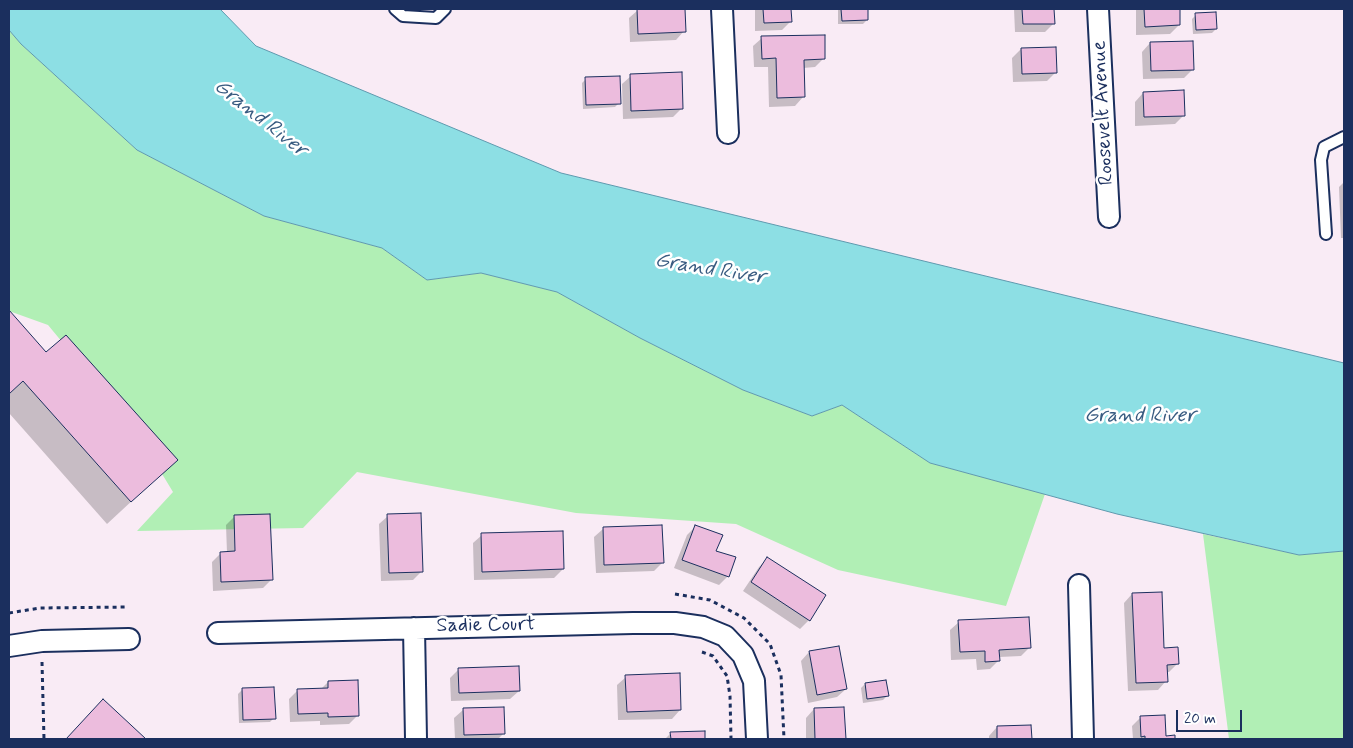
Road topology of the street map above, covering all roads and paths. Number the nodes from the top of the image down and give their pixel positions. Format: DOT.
graph roads {
  1 [pos="395,9"];
  2 [pos="445,9"];
  3 [pos="722,9"];
  4 [pos="1098,9"];
  5 [pos="728,133"];
  6 [pos="1344,137"];
  7 [pos="1109,217"];
  8 [pos="1326,234"];
  9 [pos="1079,585"];
  10 [pos="128,607"];
  11 [pos="9,613"];
  12 [pos="414,628"];
  13 [pos="218,632"];
  14 [pos="129,639"];
  15 [pos="42,641"];
  16 [pos="9,646"];
  17 [pos="700,651"];
  18 [pos="44,739"];
  19 [pos="416,739"];
  20 [pos="731,739"];
  21 [pos="757,739"];
  22 [pos="1083,739"];
  1 -- 2 [label="lane"];
  3 -- 5 [label="street"];
  4 -- 7 [label="street, Roosevelt Avenue"];
  6 -- 8 [label="lane"];
  9 -- 22 [label="street"];
  10 -- 11 [label="path"];
  12 -- 13 [label="street, Sadie Court"];
  12 -- 19 [label="street"];
  12 -- 21 [label="street, Sadie Court"];
  14 -- 15 [label="street"];
  15 -- 16 [label="street"];
  15 -- 18 [label="path"];
  17 -- 20 [label="path"];
}
